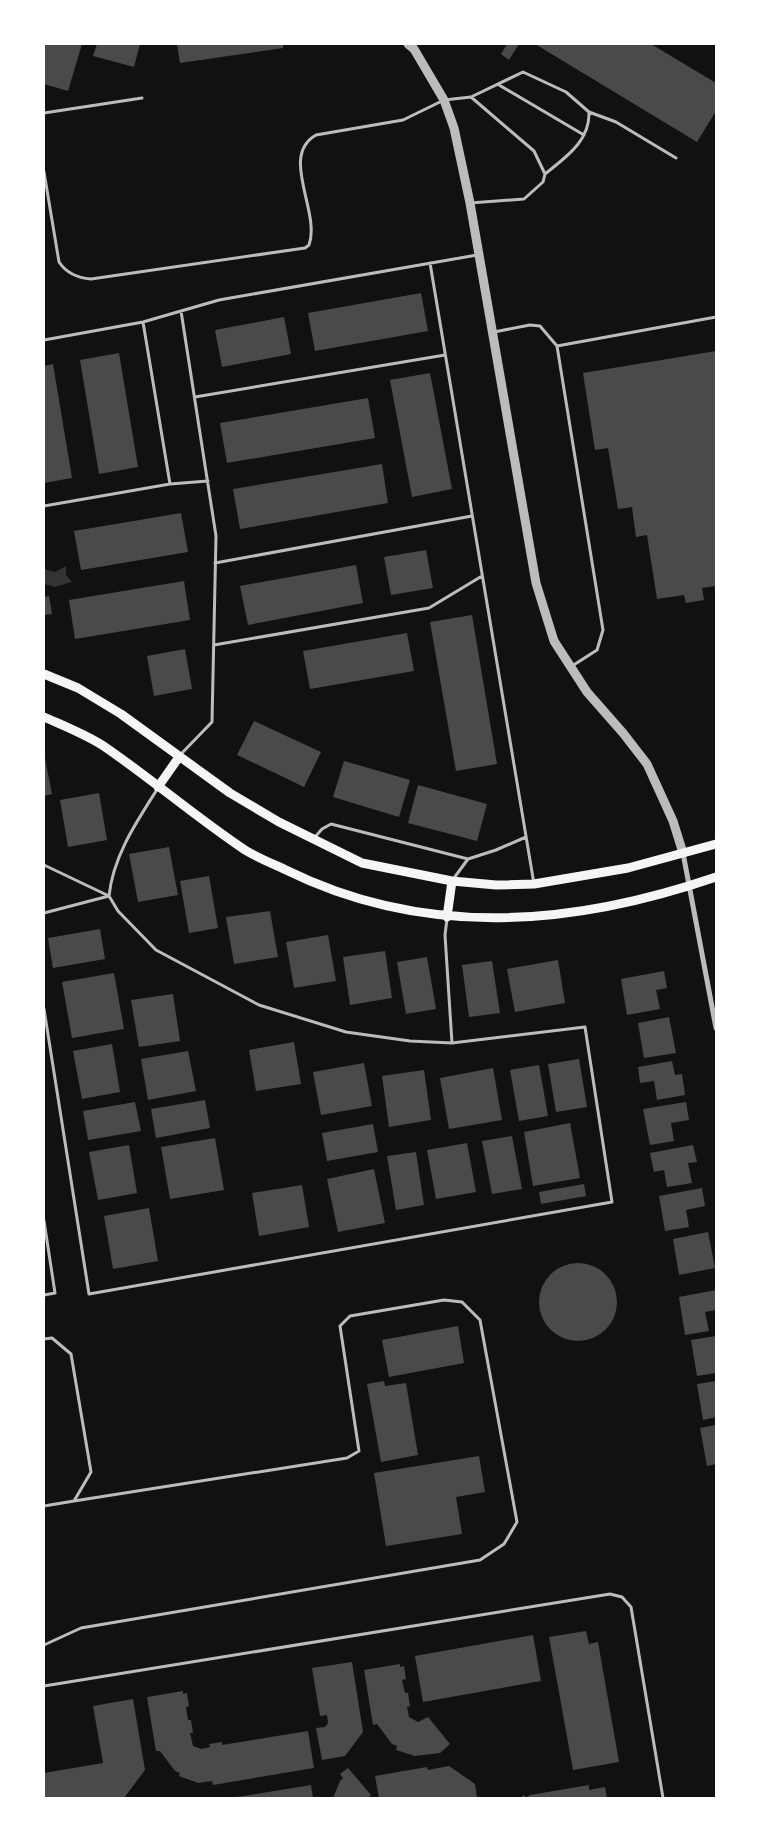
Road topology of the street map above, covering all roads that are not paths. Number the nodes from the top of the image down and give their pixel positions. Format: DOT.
graph roads {
  1 [pos="408,44"];
  2 [pos="499,85"];
  3 [pos="142,98"];
  4 [pos="471,98"];
  5 [pos="444,100"];
  6 [pos="589,112"];
  7 [pos="44,113"];
  8 [pos="584,136"];
  9 [pos="676,158"];
  10 [pos="44,172"];
  11 [pos="545,174"];
  12 [pos="470,202"];
  13 [pos="479,254"];
  14 [pos="430,263"];
  15 [pos="181,311"];
  16 [pos="716,316"];
  17 [pos="143,322"];
  18 [pos="492,332"];
  19 [pos="44,340"];
  20 [pos="557,346"];
  21 [pos="445,355"];
  22 [pos="195,397"];
  23 [pos="208,481"];
  24 [pos="170,484"];
  25 [pos="44,506"];
  26 [pos="472,516"];
  27 [pos="215,563"];
  28 [pos="482,576"];
  29 [pos="214,645"];
  30 [pos="570,668"];
  31 [pos="44,674"];
  32 [pos="44,717"];
  33 [pos="179,757"];
  34 [pos="158,788"];
  35 [pos="526,837"];
  36 [pos="313,839"];
  37 [pos="716,844"];
  38 [pos="683,853"];
  39 [pos="468,859"];
  40 [pos="44,865"];
  41 [pos="716,877"];
  42 [pos="452,881"];
  43 [pos="534,884"];
  44 [pos="690,886"];
  45 [pos="109,896"];
  46 [pos="44,913"];
  47 [pos="447,917"];
  48 [pos="44,1009"];
  49 [pos="716,1028"];
  50 [pos="452,1043"];
  51 [pos="44,1221"];
  52 [pos="44,1295"];
  53 [pos="44,1339"];
  54 [pos="74,1501"];
  55 [pos="44,1506"];
  56 [pos="44,1645"];
  57 [pos="44,1686"];
  58 [pos="663,1798"];
  1 -- 5 [label="street"];
  2 -- 4 [label="lane"];
  2 -- 6 [label="lane"];
  2 -- 8 [label="lane"];
  3 -- 7 [label="lane"];
  4 -- 5 [label="lane"];
  4 -- 11 [label="lane"];
  5 -- 10 [label="lane"];
  5 -- 12 [label="street"];
  6 -- 8 [label="lane"];
  6 -- 9 [label="lane"];
  8 -- 11 [label="lane"];
  11 -- 12 [label="lane"];
  12 -- 13 [label="street"];
  13 -- 14 [label="lane"];
  13 -- 18 [label="street"];
  14 -- 15 [label="lane"];
  14 -- 21 [label="lane"];
  15 -- 17 [label="lane"];
  15 -- 22 [label="lane"];
  16 -- 20 [label="lane"];
  17 -- 19 [label="lane"];
  17 -- 24 [label="lane"];
  18 -- 20 [label="lane"];
  18 -- 30 [label="street"];
  20 -- 30 [label="lane"];
  21 -- 22 [label="lane"];
  21 -- 26 [label="lane"];
  22 -- 23 [label="lane"];
  23 -- 24 [label="lane"];
  23 -- 27 [label="lane"];
  24 -- 25 [label="lane"];
  26 -- 27 [label="lane"];
  26 -- 28 [label="lane"];
  27 -- 29 [label="lane"];
  28 -- 29 [label="lane"];
  28 -- 35 [label="lane"];
  29 -- 33 [label="lane"];
  30 -- 38 [label="street"];
  31 -- 33 [label="main road"];
  32 -- 34 [label="main road"];
  33 -- 34 [label="main road"];
  33 -- 36 [label="main road"];
  34 -- 45 [label="lane"];
  34 -- 47 [label="main road"];
  35 -- 39 [label="lane"];
  35 -- 43 [label="lane"];
  36 -- 39 [label="lane"];
  36 -- 42 [label="main road"];
  37 -- 38 [label="main road"];
  38 -- 43 [label="main road"];
  38 -- 44 [label="street"];
  39 -- 42 [label="lane"];
  40 -- 45 [label="lane"];
  41 -- 44 [label="main road"];
  42 -- 43 [label="main road"];
  42 -- 47 [label="main road"];
  44 -- 47 [label="main road"];
  44 -- 49 [label="street"];
  45 -- 46 [label="lane"];
  45 -- 50 [label="lane"];
  47 -- 50 [label="lane"];
  48 -- 50 [label="lane"];
  51 -- 52 [label="lane"];
  53 -- 54 [label="lane"];
  54 -- 55 [label="lane"];
  54 -- 56 [label="lane"];
  57 -- 58 [label="lane"];
}
